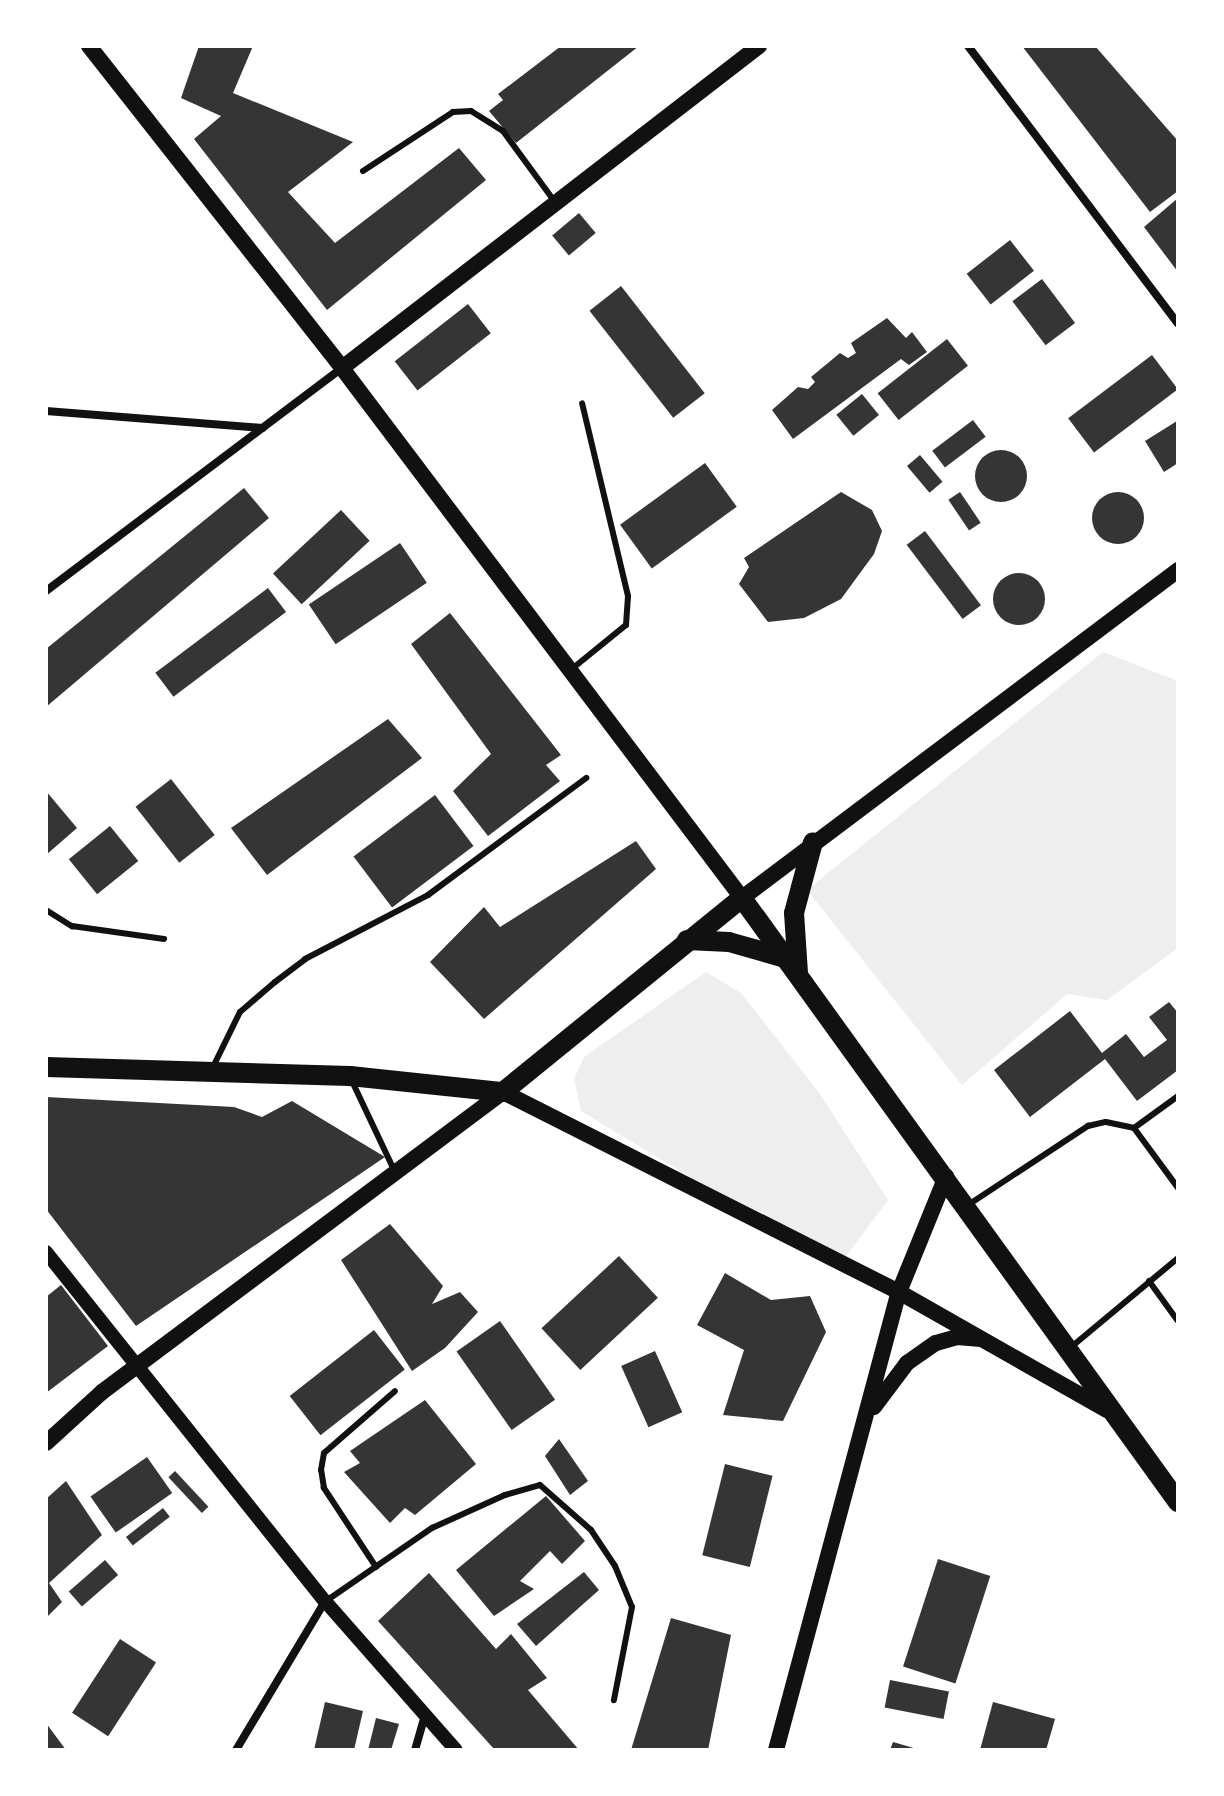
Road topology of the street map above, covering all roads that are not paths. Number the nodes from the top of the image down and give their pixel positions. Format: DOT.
graph roads {
  1 [pos="89,46"];
  2 [pos="759,46"];
  3 [pos="968,46"];
  4 [pos="363,171"];
  5 [pos="556,203"];
  6 [pos="1178,324"];
  7 [pos="342,368"];
  8 [pos="582,403"];
  9 [pos="46,411"];
  10 [pos="262,428"];
  11 [pos="1178,570"];
  12 [pos="46,591"];
  13 [pos="570,670"];
  14 [pos="586,778"];
  15 [pos="813,842"];
  16 [pos="742,898"];
  17 [pos="46,910"];
  18 [pos="164,939"];
  19 [pos="687,940"];
  20 [pos="785,958"];
  21 [pos="799,977"];
  22 [pos="46,1067"];
  23 [pos="210,1075"];
  24 [pos="350,1076"];
  25 [pos="503,1092"];
  26 [pos="1178,1096"];
  27 [pos="1134,1128"];
  28 [pos="395,1173"];
  29 [pos="946,1176"];
  30 [pos="1178,1188"];
  31 [pos="965,1207"];
  32 [pos="46,1252"];
  33 [pos="1178,1258"];
  34 [pos="1149,1281"];
  35 [pos="899,1292"];
  36 [pos="1178,1321"];
  37 [pos="984,1340"];
  38 [pos="1066,1351"];
  39 [pos="136,1367"];
  40 [pos="395,1391"];
  41 [pos="1107,1410"];
  42 [pos="866,1418"];
  43 [pos="46,1443"];
  44 [pos="1178,1502"];
  45 [pos="376,1567"];
  46 [pos="325,1601"];
  47 [pos="614,1700"];
  48 [pos="425,1713"];
  49 [pos="236,1750"];
  50 [pos="415,1750"];
  51 [pos="456,1750"];
  52 [pos="776,1750"];
  1 -- 7 [label="main road"];
  2 -- 5 [label="main road"];
  3 -- 6 [label="street"];
  4 -- 5 [label="lane"];
  5 -- 7 [label="main road"];
  7 -- 10 [label="street"];
  7 -- 13 [label="main road"];
  8 -- 13 [label="lane"];
  9 -- 10 [label="street"];
  10 -- 12 [label="street"];
  11 -- 15 [label="main road"];
  13 -- 16 [label="main road"];
  14 -- 23 [label="lane"];
  15 -- 16 [label="main road"];
  15 -- 21 [label="main road"];
  16 -- 19 [label="main road"];
  16 -- 20 [label="main road"];
  17 -- 18 [label="lane"];
  19 -- 20 [label="main road"];
  19 -- 25 [label="main road"];
  20 -- 21 [label="main road"];
  21 -- 29 [label="main road"];
  22 -- 23 [label="main road"];
  23 -- 24 [label="main road"];
  24 -- 25 [label="main road"];
  24 -- 28 [label="lane"];
  25 -- 28 [label="main road"];
  25 -- 35 [label="main road"];
  26 -- 27 [label="lane"];
  27 -- 30 [label="lane"];
  27 -- 31 [label="lane"];
  28 -- 39 [label="main road"];
  29 -- 31 [label="main road"];
  29 -- 35 [label="main road"];
  31 -- 38 [label="main road"];
  32 -- 39 [label="street"];
  33 -- 34 [label="lane"];
  34 -- 36 [label="lane"];
  34 -- 38 [label="lane"];
  35 -- 37 [label="main road"];
  35 -- 42 [label="main road"];
  37 -- 41 [label="main road"];
  37 -- 42 [label="main road"];
  38 -- 41 [label="main road"];
  39 -- 43 [label="main road"];
  39 -- 46 [label="street"];
  40 -- 45 [label="lane"];
  41 -- 44 [label="main road"];
  42 -- 52 [label="main road"];
  45 -- 46 [label="lane"];
  45 -- 47 [label="lane"];
  46 -- 48 [label="street"];
  46 -- 49 [label="street"];
  48 -- 50 [label="street"];
  48 -- 51 [label="street"];
}
